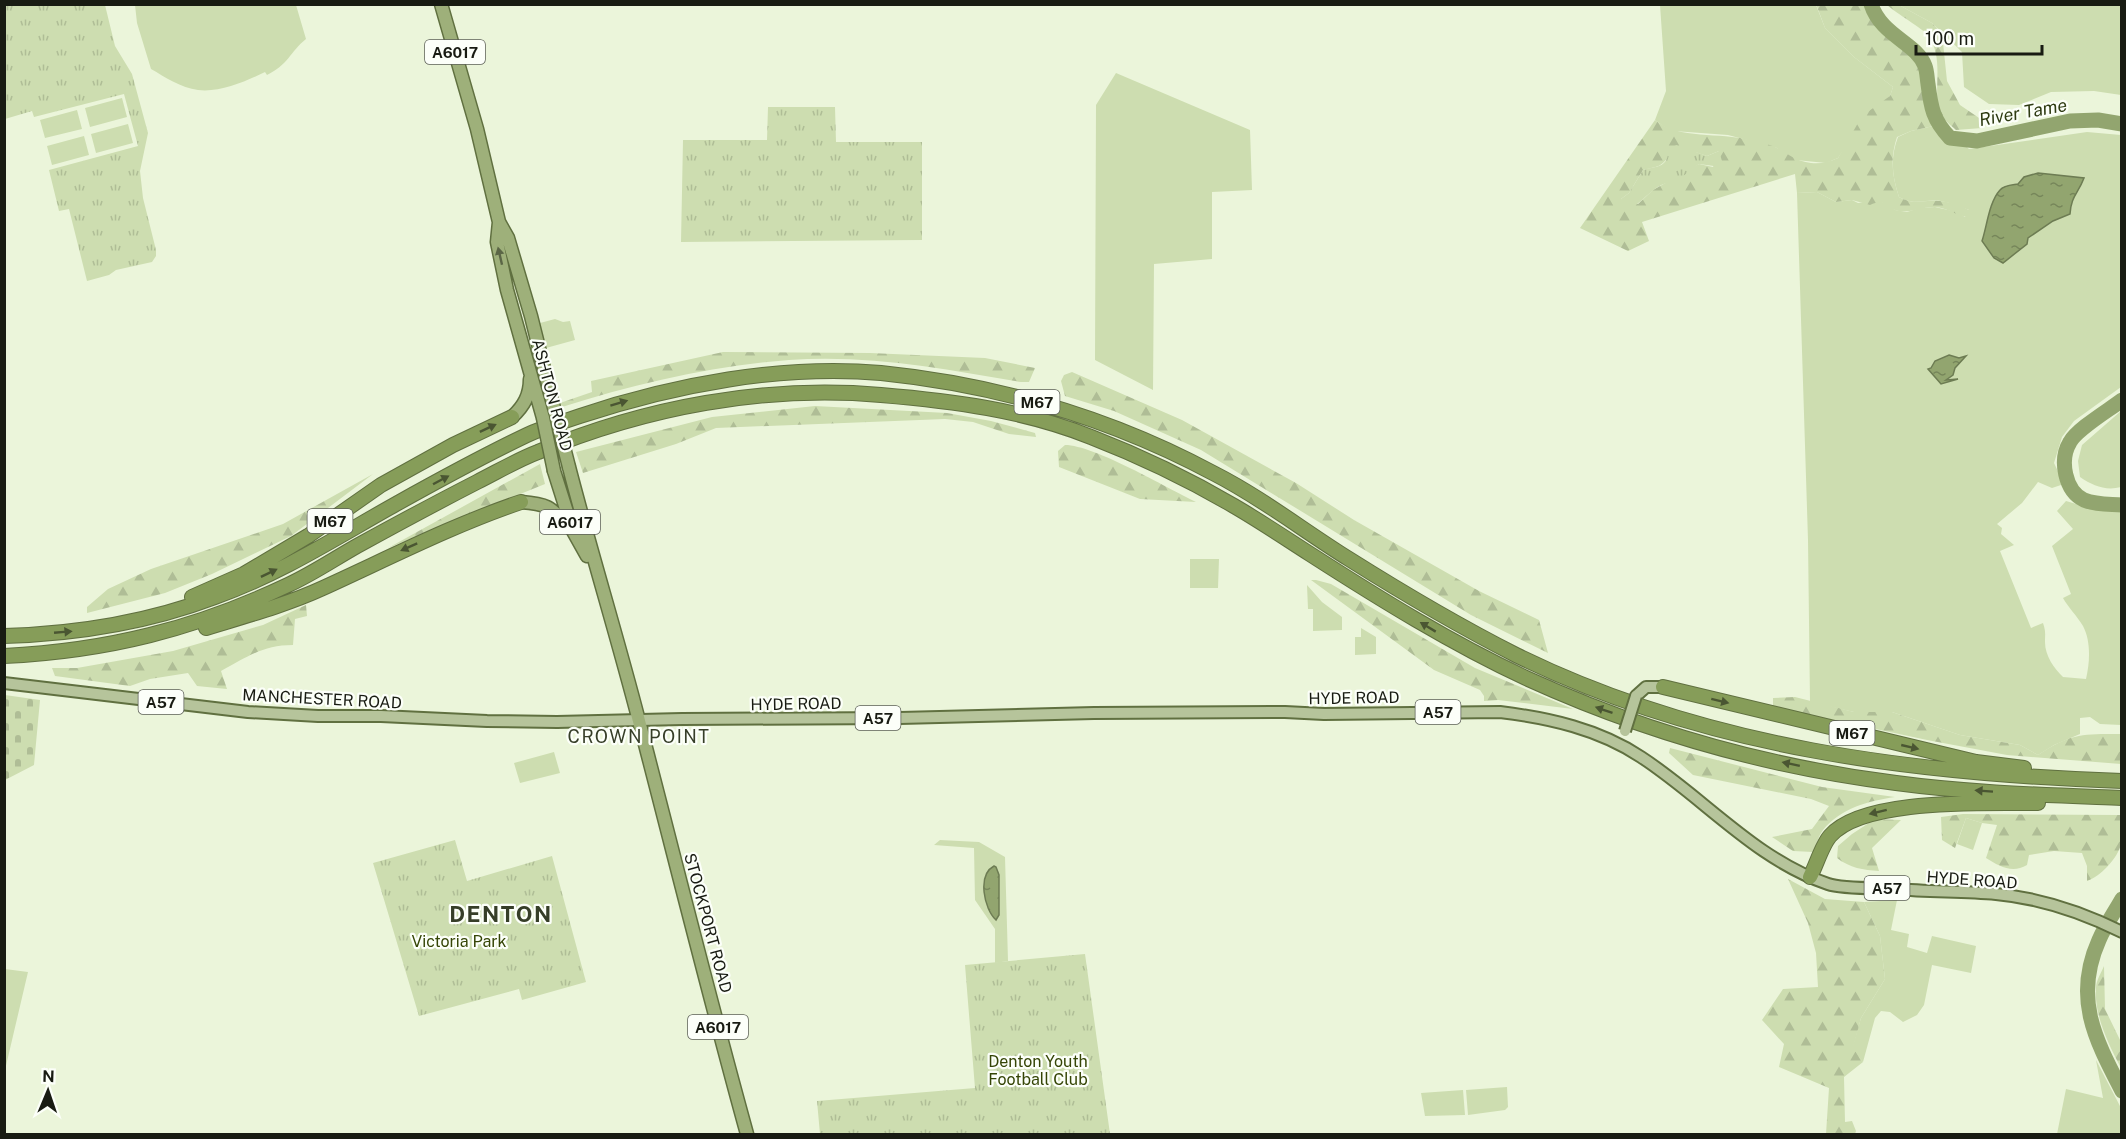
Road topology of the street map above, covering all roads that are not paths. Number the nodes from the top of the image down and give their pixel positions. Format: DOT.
graph roads {
  1 [pos="441,4"];
  2 [pos="499,222"];
  3 [pos="530,371"];
  4 [pos="548,411"];
  5 [pos="512,417"];
  6 [pos="561,494"];
  7 [pos="521,502"];
  8 [pos="573,531"];
  9 [pos="595,570"];
  10 [pos="144,619"];
  11 [pos="4,636"];
  12 [pos="135,640"];
  13 [pos="4,656"];
  14 [pos="4,683"];
  15 [pos="1663,687"];
  16 [pos="639,719"];
  17 [pos="1618,744"];
  18 [pos="2042,775"];
  19 [pos="2121,776"];
  20 [pos="2121,781"];
  21 [pos="2121,798"];
  22 [pos="2041,799"];
  23 [pos="2121,802"];
  24 [pos="1810,877"];
  25 [pos="2121,932"];
  26 [pos="747,1134"];
  1 -- 2 [label="highway, ASHTON ROAD / A6017"];
  3 -- 2 [label="highway, ASHTON ROAD / A6017, one-way"];
  2 -- 4 [label="highway, ASHTON ROAD / A6017"];
  3 -- 4 [label="highway, ASHTON ROAD / A6017"];
  3 -- 5 [label="highway, A6017"];
  4 -- 5 [label="highway"];
  4 -- 6 [label="highway, ASHTON ROAD / A6017, bridge"];
  4 -- 9 [label="highway, ASHTON ROAD / A6017, bridge"];
  10 -- 5 [label="highway, M67, one-way"];
  6 -- 7 [label="highway, A6017"];
  6 -- 8 [label="highway, ASHTON ROAD / A6017"];
  7 -- 8 [label="highway, A6017"];
  7 -- 12 [label="highway, M67, one-way"];
  8 -- 9 [label="highway, ASHTON ROAD / A6017"];
  9 -- 16 [label="highway, ASHTON ROAD / A6017"];
  11 -- 10 [label="highway, M67, one-way"];
  10 -- 18 [label="highway, M67, one-way"];
  12 -- 13 [label="highway, M67"];
  22 -- 12 [label="highway, M67, one-way"];
  14 -- 16 [label="main road, MANCHESTER ROAD / A57"];
  15 -- 17 [label="main road, bridge"];
  15 -- 18 [label="highway, M67, one-way"];
  16 -- 17 [label="main road, HYDE ROAD / A57"];
  16 -- 26 [label="highway, STOCKPORT ROAD / A6017"];
  17 -- 24 [label="main road, HYDE ROAD / A57"];
  18 -- 19 [label="highway, M67"];
  18 -- 20 [label="highway, M67"];
  21 -- 22 [label="highway, M67"];
  22 -- 23 [label="highway, M67"];
  22 -- 24 [label="highway, M67, one-way"];
  24 -- 25 [label="main road, HYDE ROAD / A57"];
}
